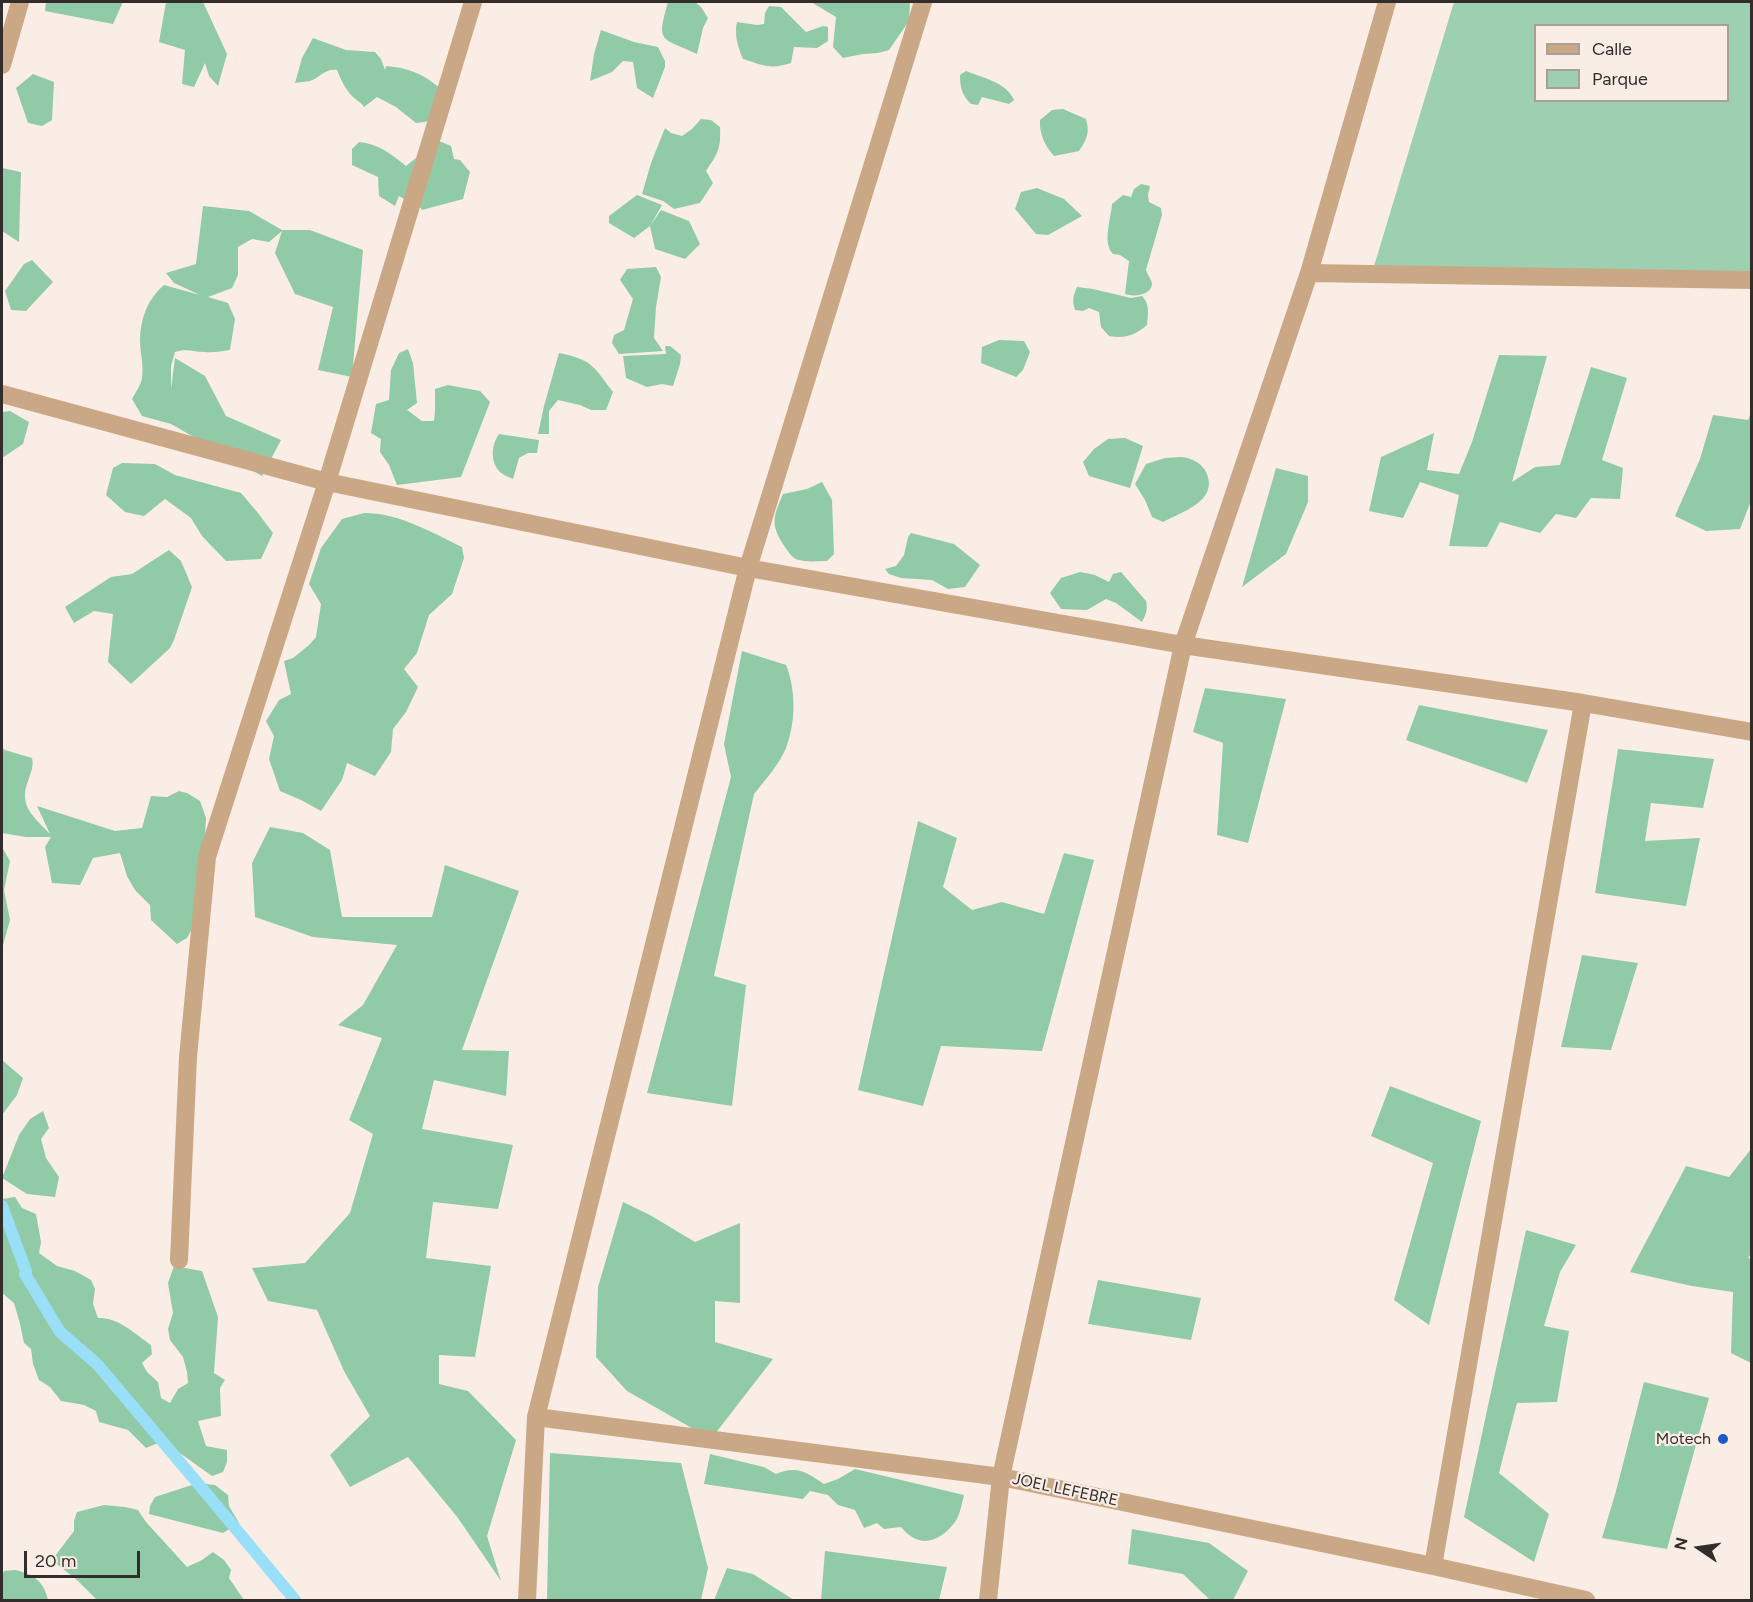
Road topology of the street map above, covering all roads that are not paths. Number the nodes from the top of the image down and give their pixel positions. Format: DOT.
graph roads {
  1 [pos="20,2"];
  2 [pos="473,2"];
  3 [pos="923,2"];
  4 [pos="1387,2"];
  5 [pos="2,59"];
  6 [pos="1309,273"];
  7 [pos="1752,280"];
  8 [pos="2,394"];
  9 [pos="327,482"];
  10 [pos="748,568"];
  11 [pos="1183,645"];
  12 [pos="1583,703"];
  13 [pos="1752,732"];
  14 [pos="179,1260"];
  15 [pos="536,1417"];
  16 [pos="1001,1477"];
  17 [pos="1433,1566"];
  18 [pos="527,1600"];
  19 [pos="988,1600"];
  20 [pos="1586,1600"];
  1 -- 5 [label="street"];
  2 -- 9 [label="street"];
  3 -- 10 [label="street"];
  4 -- 6 [label="street"];
  6 -- 7 [label="street"];
  6 -- 11 [label="street"];
  8 -- 9 [label="street"];
  9 -- 10 [label="street"];
  9 -- 14 [label="street"];
  10 -- 11 [label="street"];
  10 -- 15 [label="street"];
  11 -- 12 [label="street"];
  11 -- 16 [label="street"];
  12 -- 13 [label="street"];
  12 -- 17 [label="street"];
  15 -- 16 [label="street, JOEL LEFEBRE"];
  15 -- 18 [label="street"];
  16 -- 17 [label="street, JOEL LEFEBRE"];
  16 -- 19 [label="street"];
  17 -- 20 [label="street, JOEL LEFEBRE"];
}
